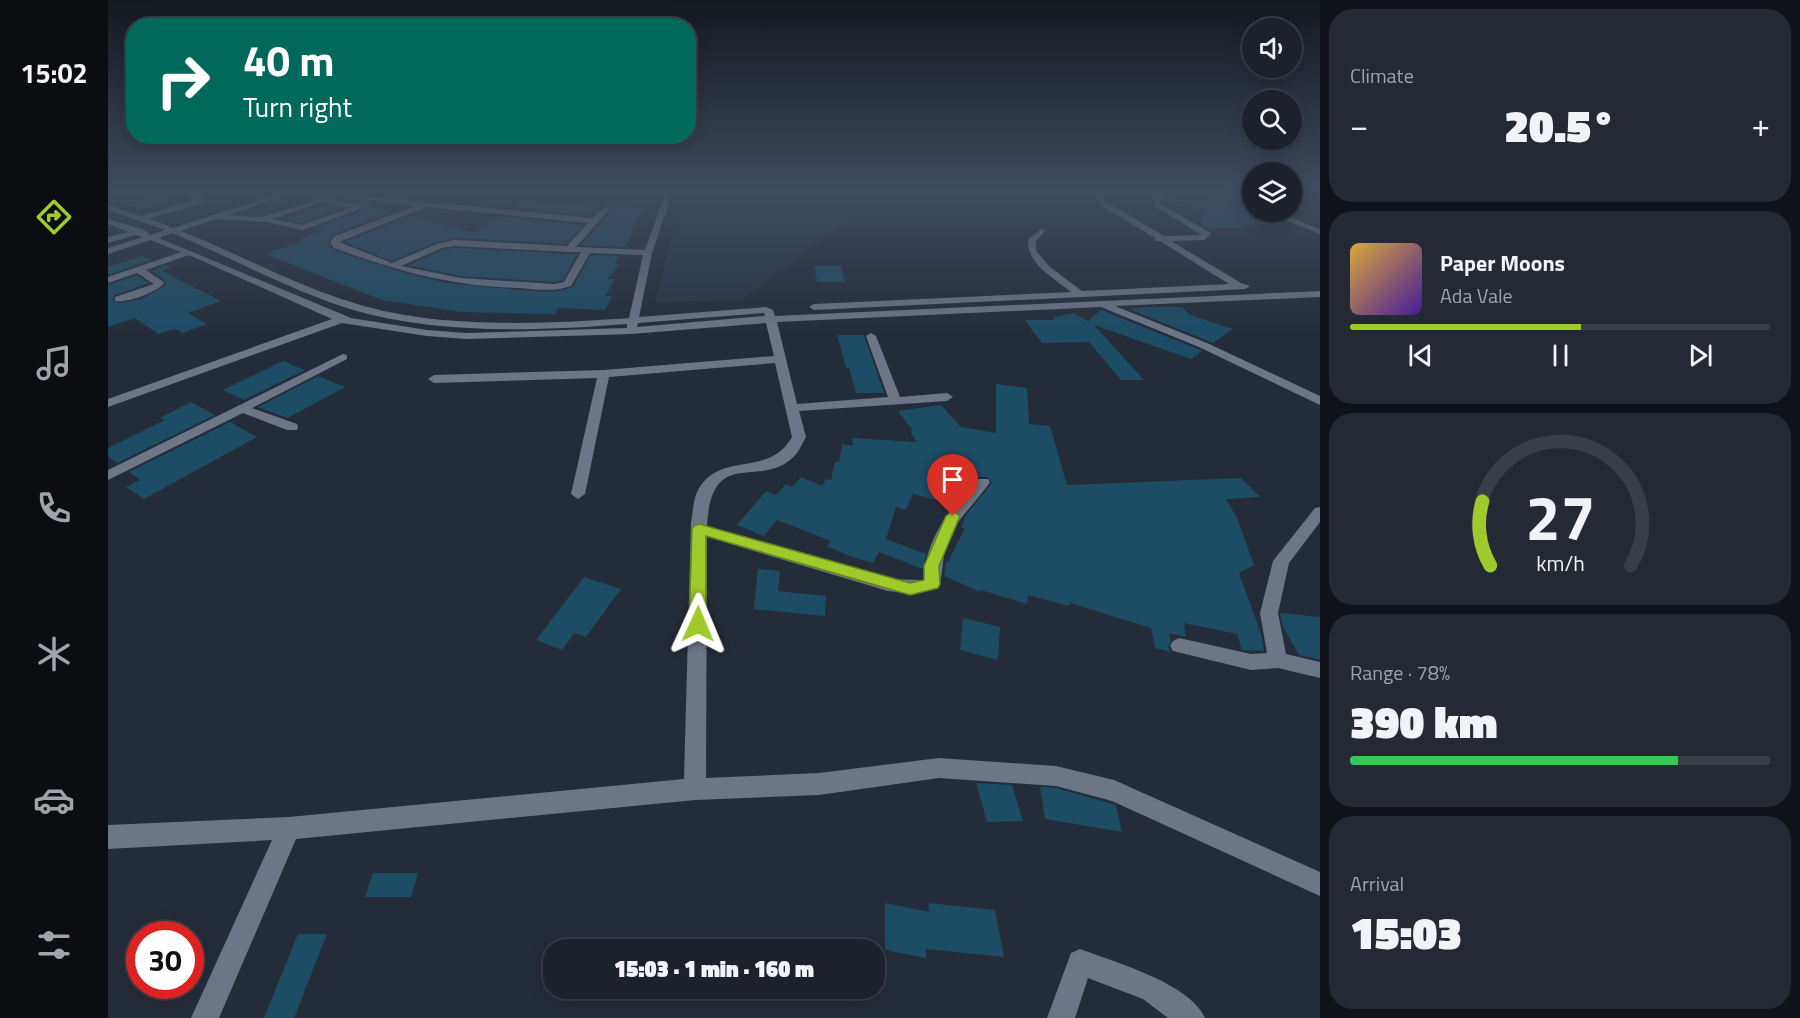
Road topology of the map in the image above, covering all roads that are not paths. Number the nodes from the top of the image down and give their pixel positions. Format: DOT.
graph roads {
  1 [pos="147,239"];
  2 [pos="156,239"];
  3 [pos="195,239"];
  4 [pos="337,239"];
  5 [pos="578,239"];
  6 [pos="653,239"];
  7 [pos="1033,239"];
  8 [pos="1158,239"];
  9 [pos="1170,239"];
  10 [pos="569,249"];
  11 [pos="108,251"];
  12 [pos="586,251"];
  13 [pos="190,252"];
  14 [pos="648,253"];
  15 [pos="392,266"];
  16 [pos="139,270"];
  17 [pos="108,280"];
  18 [pos="1320,284"];
  19 [pos="1261,285"];
  20 [pos="1273,285"];
  21 [pos="1237,286"];
  22 [pos="1077,292"];
  23 [pos="1320,294"];
  24 [pos="1254,295"];
  25 [pos="118,298"];
  26 [pos="1099,303"];
  27 [pos="365,309"];
  28 [pos="770,314"];
  29 [pos="633,319"];
  30 [pos="342,320"];
  31 [pos="631,331"];
  32 [pos="871,336"];
  33 [pos="343,357"];
  34 [pos="781,359"];
  35 [pos="604,374"];
  36 [pos="434,379"];
  37 [pos="947,397"];
  38 [pos="896,401"];
  39 [pos="1320,401"];
  40 [pos="108,403"];
  41 [pos="242,408"];
  42 [pos="792,408"];
  43 [pos="292,427"];
  44 [pos="108,476"];
  45 [pos="983,482"];
  46 [pos="578,494"];
  47 [pos="1320,512"];
  48 [pos="699,529"];
  49 [pos="1179,646"];
  50 [pos="1278,660"];
  51 [pos="1320,670"];
  52 [pos="695,789"];
  53 [pos="289,828"];
  54 [pos="108,837"];
  55 [pos="1320,884"];
  56 [pos="205,1018"];
  57 [pos="1061,1018"];
  58 [pos="1191,1018"];
  1 -- 11 [label="street"];
  2 -- 13 [label="street"];
  3 -- 27 [label="street"];
  4 -- 15 [label="street"];
  5 -- 10 [label="street"];
  6 -- 14 [label="street"];
  7 -- 22 [label="street"];
  8 -- 9 [label="street"];
  8 -- 21 [label="street"];
  10 -- 12 [label="street"];
  10 -- 15 [label="street"];
  12 -- 14 [label="street"];
  12 -- 15 [label="street"];
  13 -- 16 [label="street"];
  13 -- 30 [label="street"];
  14 -- 29 [label="street"];
  16 -- 17 [label="street"];
  16 -- 25 [label="street"];
  18 -- 20 [label="street"];
  19 -- 21 [label="street"];
  21 -- 22 [label="street"];
  21 -- 24 [label="street"];
  22 -- 28 [label="street"];
  23 -- 24 [label="street"];
  24 -- 26 [label="street"];
  26 -- 28 [label="street"];
  26 -- 39 [label="street"];
  27 -- 29 [label="street"];
  27 -- 30 [label="street"];
  28 -- 29 [label="street"];
  28 -- 31 [label="street"];
  28 -- 34 [label="street"];
  29 -- 31 [label="street"];
  30 -- 31 [label="street"];
  30 -- 40 [label="street"];
  32 -- 38 [label="street"];
  33 -- 41 [label="street"];
  34 -- 35 [label="street"];
  34 -- 42 [label="street"];
  35 -- 36 [label="street"];
  35 -- 46 [label="street"];
  37 -- 38 [label="street"];
  38 -- 42 [label="street"];
  41 -- 43 [label="street"];
  41 -- 44 [label="street"];
  42 -- 48 [label="street"];
  45 -- 48 [label="street"];
  47 -- 50 [label="street"];
  48 -- 52 [label="street"];
  49 -- 50 [label="street"];
  50 -- 51 [label="street"];
  52 -- 53 [label="street"];
  52 -- 55 [label="street"];
  53 -- 54 [label="street"];
  53 -- 56 [label="street"];
  57 -- 58 [label="street"];
}
